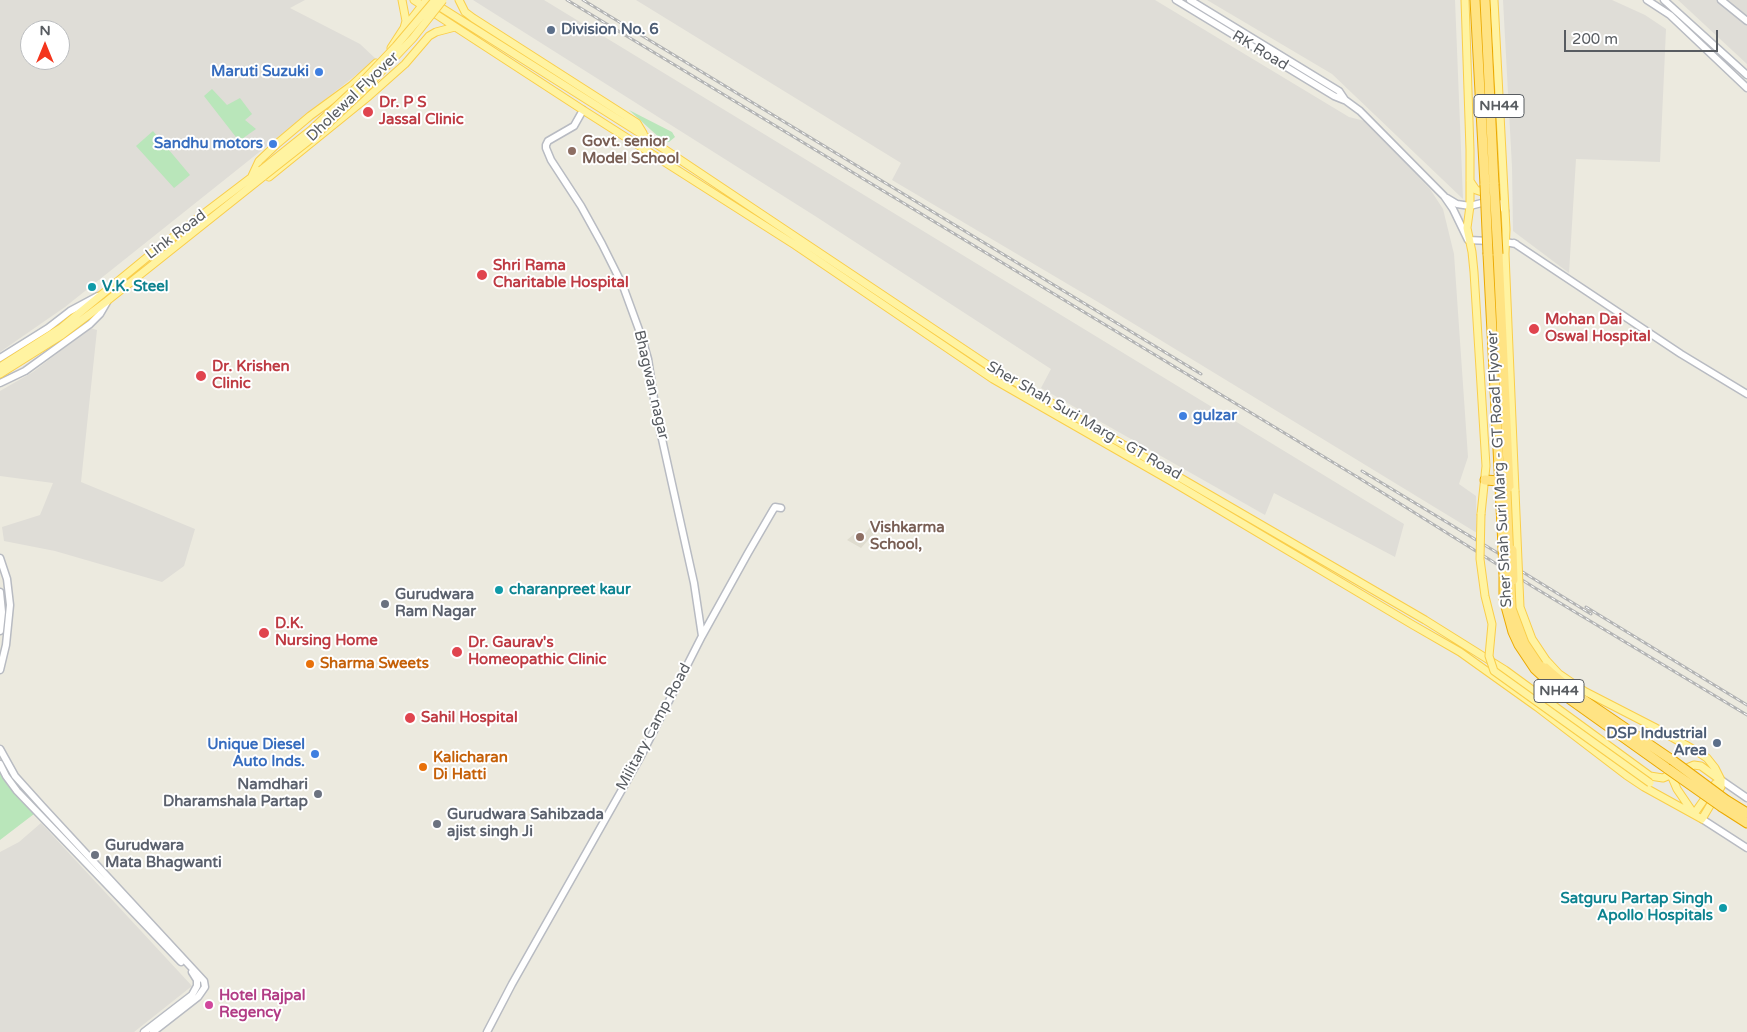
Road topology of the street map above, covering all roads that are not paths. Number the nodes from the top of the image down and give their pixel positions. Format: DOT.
graph roads {
  1 [pos="402,0"];
  2 [pos="414,0"];
  3 [pos="435,0"];
  4 [pos="443,0"];
  5 [pos="459,0"];
  6 [pos="1176,0"];
  7 [pos="1190,0"];
  8 [pos="1464,0"];
  9 [pos="1476,0"];
  10 [pos="1485,0"];
  11 [pos="1494,0"];
  12 [pos="1647,0"];
  13 [pos="1664,0"];
  14 [pos="1721,0"];
  15 [pos="426,2"];
  16 [pos="448,11"];
  17 [pos="442,18"];
  18 [pos="1747,21"];
  19 [pos="455,27"];
  20 [pos="404,28"];
  21 [pos="429,36"];
  22 [pos="1747,75"];
  23 [pos="1747,88"];
  24 [pos="1346,100"];
  25 [pos="583,110"];
  26 [pos="646,137"];
  27 [pos="262,173"];
  28 [pos="252,181"];
  29 [pos="1470,181"];
  30 [pos="1494,185"];
  31 [pos="1444,196"];
  32 [pos="1470,206"];
  33 [pos="1505,212"];
  34 [pos="1506,229"];
  35 [pos="1468,240"];
  36 [pos="1505,242"];
  37 [pos="1516,244"];
  38 [pos="102,294"];
  39 [pos="107,301"];
  40 [pos="89,310"];
  41 [pos="0,358"];
  42 [pos="0,367"];
  43 [pos="0,374"];
  44 [pos="0,385"];
  45 [pos="1747,394"];
  46 [pos="1511,474"];
  47 [pos="1485,480"];
  48 [pos="1499,481"];
  49 [pos="781,508"];
  50 [pos="0,558"];
  51 [pos="0,592"];
  52 [pos="0,631"];
  53 [pos="702,636"];
  54 [pos="1547,664"];
  55 [pos="0,670"];
  56 [pos="0,749"];
  57 [pos="0,764"];
  58 [pos="1669,772"];
  59 [pos="1721,780"];
  60 [pos="1658,795"];
  61 [pos="1747,798"];
  62 [pos="1724,803"];
  63 [pos="1747,813"];
  64 [pos="1694,814"];
  65 [pos="1702,819"];
  66 [pos="1747,823"];
  67 [pos="1747,848"];
  68 [pos="144,1032"];
  69 [pos="153,1032"];
  70 [pos="487,1032"];
  1 -- 20 [label="main road"];
  2 -- 15 [label="main road, Sher Shah Suri Marg - GT Road"];
  3 -- 27 [label="main road, Dholewal Flyover, bridge"];
  4 -- 27 [label="main road, Dholewal Flyover, bridge"];
  5 -- 26 [label="main road"];
  6 -- 24 [label="street, RK Road"];
  7 -- 24 [label="street, RK Road"];
  8 -- 29 [label="main road, NH44"];
  9 -- 30 [label="highway, Sher Shah Suri Marg - GT Road Flyover / NH44"];
  10 -- 30 [label="highway, Sher Shah Suri Marg - GT Road Flyover / NH44"];
  11 -- 30 [label="main road, NH44"];
  12 -- 23 [label="street"];
  13 -- 22 [label="street"];
  14 -- 18 [label="street"];
  15 -- 16 [label="main road, Sher Shah Suri Marg - GT Road"];
  15 -- 17 [label="main road, Sher Shah Suri Marg - GT Road"];
  15 -- 20 [label="main road"];
  16 -- 17 [label="main road"];
  16 -- 26 [label="main road, Sher Shah Suri Marg - GT Road"];
  17 -- 19 [label="main road, Sher Shah Suri Marg - GT Road"];
  17 -- 21 [label="main road"];
  19 -- 21 [label="main road"];
  19 -- 25 [label="main road, Sher Shah Suri Marg - GT Road"];
  20 -- 28 [label="main road"];
  21 -- 28 [label="main road"];
  24 -- 31 [label="street, RK Road"];
  25 -- 53 [label="street, Bhagwan nagar"];
  25 -- 60 [label="main road, Sher Shah Suri Marg - GT Road"];
  26 -- 58 [label="main road, Sher Shah Suri Marg - GT Road"];
  27 -- 28 [label="main road, Dholewal Flyover"];
  28 -- 38 [label="main road, Link Road"];
  28 -- 39 [label="main road, Link Road"];
  29 -- 30 [label="main road"];
  29 -- 32 [label="main road, NH44"];
  30 -- 33 [label="main road, NH44"];
  30 -- 46 [label="highway, Sher Shah Suri Marg - GT Road Flyover / NH44, bridge"];
  30 -- 48 [label="highway, Sher Shah Suri Marg - GT Road Flyover / NH44, bridge"];
  31 -- 32 [label="street"];
  31 -- 35 [label="street"];
  32 -- 33 [label="street"];
  32 -- 35 [label="main road, NH44"];
  33 -- 34 [label="main road, NH44"];
  34 -- 36 [label="main road, NH44"];
  34 -- 37 [label="street"];
  35 -- 36 [label="street"];
  35 -- 47 [label="main road"];
  36 -- 37 [label="street"];
  36 -- 46 [label="main road"];
  37 -- 45 [label="street"];
  38 -- 40 [label="main road, Link Road"];
  38 -- 41 [label="street"];
  39 -- 40 [label="main road, Link Road"];
  39 -- 44 [label="street"];
  40 -- 42 [label="main road"];
  40 -- 43 [label="main road"];
  46 -- 54 [label="main road, bridge"];
  46 -- 54 [label="highway, Sher Shah Suri Marg - GT Road Flyover / NH44, bridge"];
  47 -- 48 [label="highway"];
  47 -- 60 [label="main road, bridge"];
  48 -- 58 [label="highway, Sher Shah Suri Marg - GT Road Flyover / NH44, bridge"];
  49 -- 53 [label="street, Military Camp Road"];
  50 -- 55 [label="street"];
  51 -- 52 [label="street"];
  53 -- 70 [label="street, Military Camp Road"];
  54 -- 59 [label="main road"];
  54 -- 62 [label="highway, Sher Shah Suri Marg - GT Road Flyover / NH44, bridge"];
  56 -- 69 [label="street"];
  57 -- 68 [label="street"];
  58 -- 59 [label="main road, Sher Shah Suri Marg - GT Road"];
  58 -- 62 [label="highway, Sher Shah Suri Marg - GT Road Flyover / NH44, bridge"];
  58 -- 64 [label="main road"];
  59 -- 61 [label="street, Sher Shah Suri Marg - GT Road"];
  59 -- 64 [label="main road"];
  59 -- 65 [label="main road"];
  60 -- 64 [label="main road, Sher Shah Suri Marg - GT Road"];
  62 -- 63 [label="highway, Sher Shah Suri Marg - GT Road Flyover / NH44"];
  62 -- 66 [label="highway, Sher Shah Suri Marg - GT Road Flyover / NH44"];
  64 -- 65 [label="main road, Sher Shah Suri Marg - GT Road"];
  65 -- 67 [label="street"];
}
